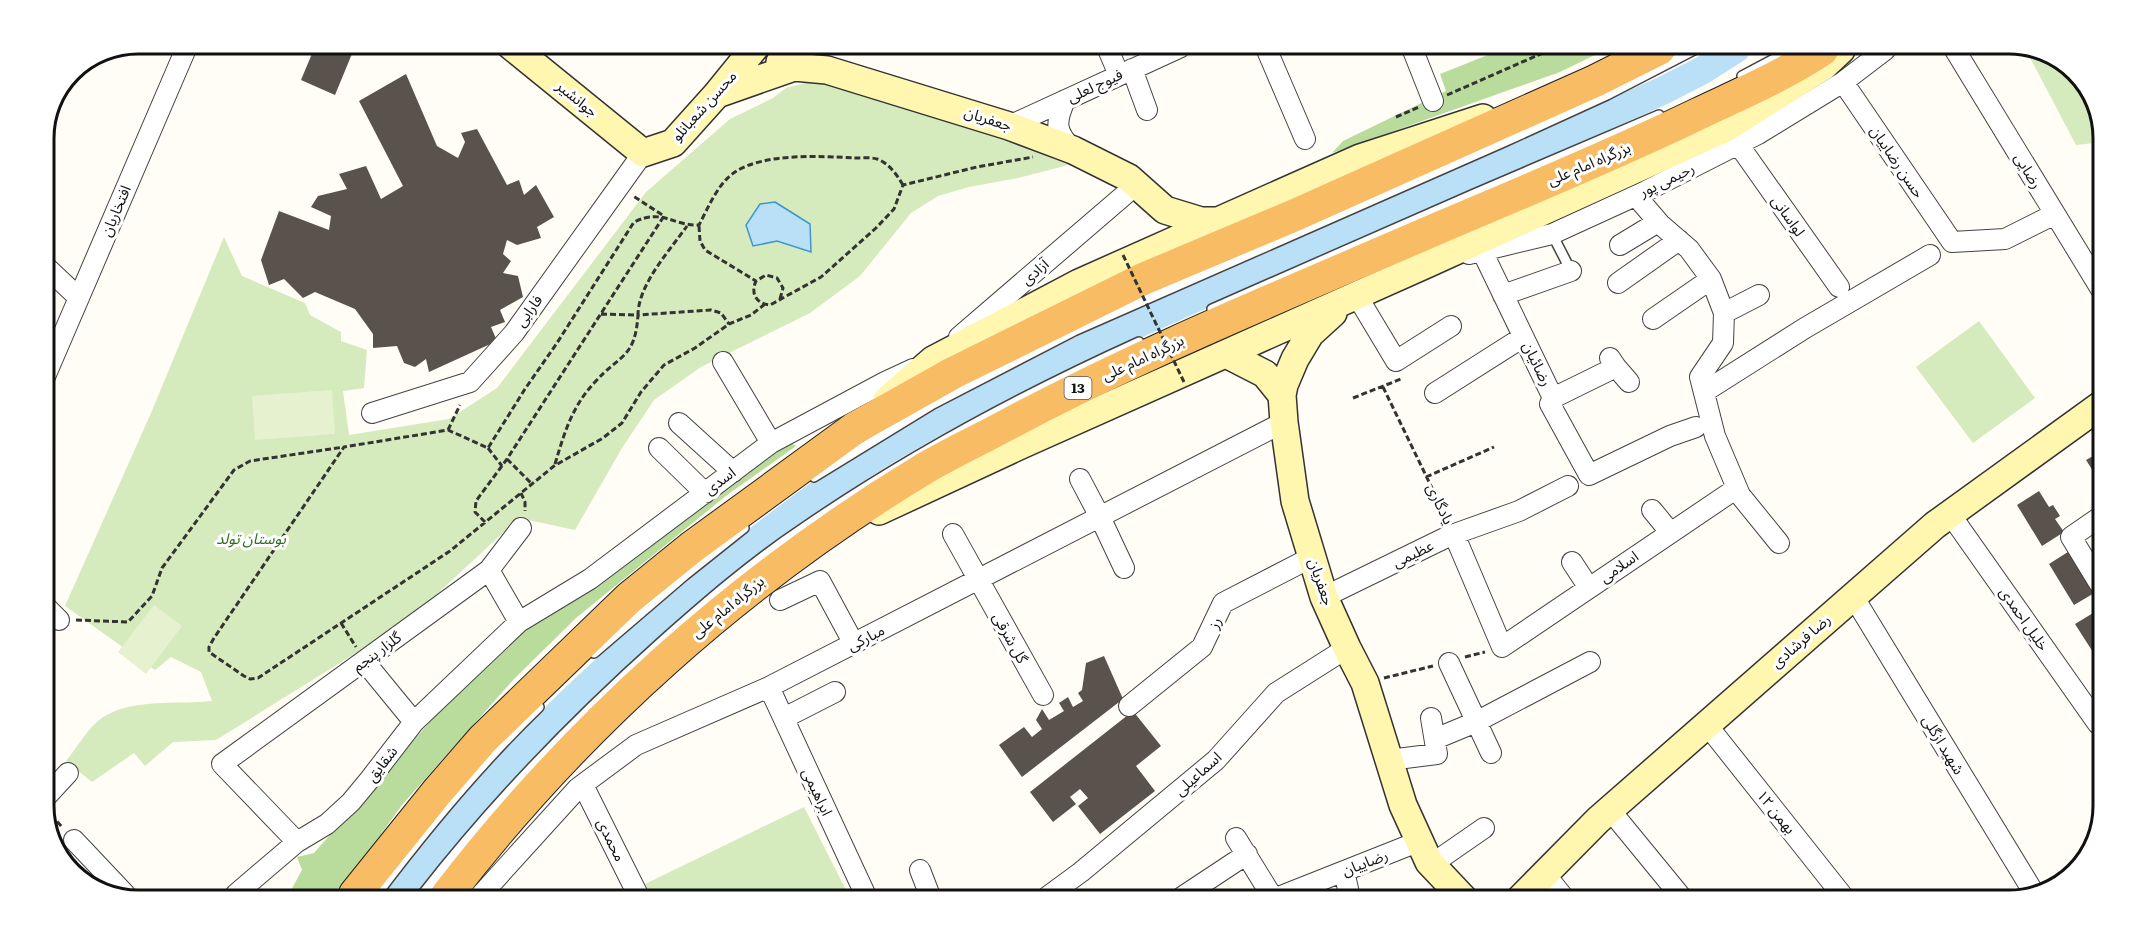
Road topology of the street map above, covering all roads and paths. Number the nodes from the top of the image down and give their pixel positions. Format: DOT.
graph roads {
  1 [pos="184,54"];
  2 [pos="521,54"];
  3 [pos="750,54"];
  4 [pos="771,54"];
  5 [pos="1112,54"];
  6 [pos="1165,54"];
  7 [pos="1269,54"];
  8 [pos="1414,54"];
  9 [pos="1541,54"];
  10 [pos="1649,54"];
  11 [pos="1686,54"];
  12 [pos="1784,54"];
  13 [pos="1816,54"];
  14 [pos="1837,54"];
  15 [pos="1880,54"];
  16 [pos="1957,54"];
  17 [pos="788,57"];
  18 [pos="1125,72"];
  19 [pos="1737,79"];
  20 [pos="1595,81"];
  21 [pos="1843,82"];
  22 [pos="717,94"];
  23 [pos="1065,100"];
  24 [pos="1433,101"];
  25 [pos="1147,110"];
  26 [pos="1673,110"];
  27 [pos="1396,117"];
  28 [pos="1010,126"];
  29 [pos="1305,139"];
  30 [pos="1738,144"];
  31 [pos="1073,150"];
  32 [pos="643,153"];
  33 [pos="776,159"];
  34 [pos="903,185"];
  35 [pos="1136,185"];
  36 [pos="619,187"];
  37 [pos="1636,196"];
  38 [pos="1165,210"];
  39 [pos="2055,214"];
  40 [pos="1220,221"];
  41 [pos="1658,222"];
  42 [pos="699,225"];
  43 [pos="687,226"];
  44 [pos="1551,234"];
  45 [pos="1679,240"];
  46 [pos="1620,244"];
  47 [pos="1482,251"];
  48 [pos="1930,255"];
  49 [pos="1129,256"];
  50 [pos="1429,263"];
  51 [pos="1571,271"];
  52 [pos="54,274"];
  53 [pos="2093,276"];
  54 [pos="1711,279"];
  55 [pos="756,281"];
  56 [pos="1617,283"];
  57 [pos="1839,287"];
  58 [pos="1503,295"];
  59 [pos="1759,295"];
  60 [pos="1357,296"];
  61 [pos="79,298"];
  62 [pos="780,299"];
  63 [pos="765,304"];
  64 [pos="600,314"];
  65 [pos="1201,314"];
  66 [pos="1724,314"];
  67 [pos="638,315"];
  68 [pos="1653,319"];
  69 [pos="729,324"];
  70 [pos="1451,326"];
  71 [pos="1523,337"];
  72 [pos="1149,338"];
  73 [pos="1226,354"];
  74 [pos="54,356"];
  75 [pos="933,360"];
  76 [pos="723,362"];
  77 [pos="1401,369"];
  78 [pos="1618,369"];
  79 [pos="470,381"];
  80 [pos="1184,382"];
  81 [pos="1383,387"];
  82 [pos="1704,392"];
  83 [pos="1436,393"];
  84 [pos="1282,395"];
  85 [pos="1353,398"];
  86 [pos="1553,398"];
  87 [pos="2093,411"];
  88 [pos="372,413"];
  89 [pos="1284,422"];
  90 [pos="679,423"];
  91 [pos="1696,427"];
  92 [pos="855,429"];
  93 [pos="448,430"];
  94 [pos="771,443"];
  95 [pos="344,447"];
  96 [pos="1494,447"];
  97 [pos="488,448"];
  98 [pos="659,448"];
  99 [pos="507,459"];
  100 [pos="502,466"];
  101 [pos="554,466"];
  102 [pos="733,472"];
  103 [pos="1426,477"];
  104 [pos="1080,479"];
  105 [pos="806,483"];
  106 [pos="532,484"];
  107 [pos="1568,486"];
  108 [pos="1737,488"];
  109 [pos="705,493"];
  110 [pos="1652,510"];
  111 [pos="1950,514"];
  112 [pos="1100,517"];
  113 [pos="754,521"];
  114 [pos="485,522"];
  115 [pos="2093,523"];
  116 [pos="521,528"];
  117 [pos="1670,532"];
  118 [pos="952,534"];
  119 [pos="1454,534"];
  120 [pos="1779,543"];
  121 [pos="810,544"];
  122 [pos="1312,556"];
  123 [pos="1572,562"];
  124 [pos="1124,568"];
  125 [pos="489,570"];
  126 [pos="2093,573"];
  127 [pos="978,580"];
  128 [pos="1589,588"];
  129 [pos="1853,596"];
  130 [pos="1324,597"];
  131 [pos="780,600"];
  132 [pos="54,615"];
  133 [pos="59,620"];
  134 [pos="519,622"];
  135 [pos="341,623"];
  136 [pos="214,638"];
  137 [pos="854,644"];
  138 [pos="1502,646"];
  139 [pos="1347,648"];
  140 [pos="588,659"];
  141 [pos="364,661"];
  142 [pos="1590,662"];
  143 [pos="1449,663"];
  144 [pos="769,687"];
  145 [pos="835,692"];
  146 [pos="1043,695"];
  147 [pos="543,703"];
  148 [pos="1129,706"];
  149 [pos="2093,717"];
  150 [pos="784,718"];
  151 [pos="1431,718"];
  152 [pos="414,722"];
  153 [pos="1476,722"];
  154 [pos="1707,724"];
  155 [pos="1435,739"];
  156 [pos="1491,753"];
  157 [pos="1389,760"];
  158 [pos="68,773"];
  159 [pos="583,785"];
  160 [pos="54,789"];
  161 [pos="1610,810"];
  162 [pos="55,820"];
  163 [pos="1484,828"];
  164 [pos="74,840"];
  165 [pos="297,842"];
  166 [pos="1426,853"];
  167 [pos="920,870"];
  168 [pos="1344,871"];
  169 [pos="1545,874"];
  170 [pos="118,887"];
  171 [pos="2030,887"];
  172 [pos="241,890"];
  173 [pos="358,890"];
  174 [pos="380,890"];
  175 [pos="426,890"];
  176 [pos="451,890"];
  177 [pos="485,890"];
  178 [pos="635,890"];
  179 [pos="863,890"];
  180 [pos="928,890"];
  181 [pos="1057,890"];
  182 [pos="1190,890"];
  183 [pos="1270,890"];
  184 [pos="1295,890"];
  185 [pos="1348,890"];
  186 [pos="1456,890"];
  187 [pos="1529,890"];
  188 [pos="1558,890"];
  189 [pos="1676,890"];
  190 [pos="1838,890"];
  1 -- 61 [label="street, افتخاریان"];
  2 -- 32 [label="main road, جوانشیر"];
  3 -- 22 [label="main road, محسن شعبانلو"];
  4 -- 17 [label="main road"];
  5 -- 18 [label="street"];
  6 -- 18 [label="street, فیوج لعلی"];
  7 -- 29 [label="street"];
  8 -- 24 [label="street"];
  9 -- 24 [label="path"];
  10 -- 20 [label="highway"];
  11 -- 105 [label="lane"];
  12 -- 19 [label="lane"];
  13 -- 121 [label="highway, بزرگراه امام علی / 13"];
  14 -- 50 [label="main road"];
  15 -- 21 [label="street, رحیمی پور"];
  16 -- 39 [label="street, رضایی"];
  17 -- 22 [label="main road"];
  17 -- 28 [label="main road, جعفریان"];
  18 -- 23 [label="street, فیوج لعلی"];
  18 -- 25 [label="street"];
  20 -- 40 [label="main road"];
  20 -- 92 [label="highway"];
  21 -- 30 [label="street, رحیمی پور"];
  21 -- 39 [label="street, حسن رضاییان"];
  22 -- 32 [label="main road, محسن شعبانلو"];
  23 -- 28 [label="street, فیوج لعلی"];
  23 -- 31 [label="street"];
  24 -- 27 [label="path"];
  26 -- 65 [label="lane"];
  28 -- 31 [label="main road, جعفریان"];
  30 -- 37 [label="street, رحیمی پور"];
  30 -- 57 [label="street, لواسانی"];
  31 -- 34 [label="path"];
  31 -- 35 [label="main road, جعفریان"];
  32 -- 36 [label="street, فارابی"];
  33 -- 34 [label="path"];
  34 -- 62 [label="path"];
  35 -- 38 [label="main road, جعفریان"];
  35 -- 75 [label="street, آزادی"];
  36 -- 64 [label="path"];
  36 -- 79 [label="street, فارابی"];
  37 -- 41 [label="street"];
  37 -- 44 [label="street, رحیمی پور"];
  38 -- 40 [label="main road, جعفریان"];
  38 -- 49 [label="main road"];
  39 -- 53 [label="street, رضایی"];
  40 -- 49 [label="main road"];
  41 -- 45 [label="street"];
  41 -- 46 [label="street"];
  42 -- 55 [label="path"];
  43 -- 67 [label="path"];
  44 -- 47 [label="street, رحیمی پور"];
  44 -- 51 [label="lane"];
  45 -- 54 [label="street"];
  45 -- 56 [label="street"];
  47 -- 50 [label="street, رحیمی پور"];
  47 -- 58 [label="street, رضائیان"];
  48 -- 82 [label="street"];
  49 -- 75 [label="main road"];
  49 -- 80 [label="path, bridge"];
  50 -- 60 [label="main road"];
  51 -- 58 [label="street"];
  52 -- 61 [label="street"];
  54 -- 66 [label="street"];
  54 -- 68 [label="street"];
  55 -- 62 [label="path"];
  55 -- 63 [label="path"];
  58 -- 71 [label="street, رضائیان"];
  59 -- 66 [label="street"];
  60 -- 73 [label="main road"];
  60 -- 77 [label="street"];
  60 -- 84 [label="main road, جعفریان"];
  61 -- 74 [label="street, افتخاریان"];
  62 -- 63 [label="path"];
  63 -- 69 [label="path"];
  64 -- 67 [label="path"];
  64 -- 99 [label="path"];
  66 -- 82 [label="street"];
  67 -- 69 [label="path"];
  67 -- 101 [label="path"];
  69 -- 101 [label="path"];
  70 -- 77 [label="street"];
  71 -- 83 [label="street"];
  71 -- 86 [label="street, رضائیان"];
  72 -- 175 [label="lane"];
  73 -- 84 [label="main road"];
  73 -- 121 [label="main road"];
  75 -- 92 [label="main road"];
  75 -- 94 [label="street, اسدی"];
  76 -- 94 [label="street"];
  77 -- 81 [label="path"];
  78 -- 86 [label="street"];
  79 -- 88 [label="street, فارابی"];
  79 -- 93 [label="path"];
  81 -- 85 [label="path"];
  81 -- 103 [label="path, یادگاری"];
  82 -- 108 [label="street"];
  84 -- 89 [label="main road, جعفریان"];
  86 -- 91 [label="street, رضائیان"];
  87 -- 111 [label="main road, رضا فرشادی"];
  89 -- 112 [label="street, مبارکی"];
  89 -- 122 [label="main road, جعفریان"];
  90 -- 102 [label="street"];
  92 -- 173 [label="highway"];
  94 -- 102 [label="street, اسدی"];
  95 -- 133 [label="path"];
  96 -- 103 [label="path"];
  97 -- 100 [label="path"];
  98 -- 109 [label="street"];
  99 -- 100 [label="path"];
  99 -- 106 [label="path"];
  100 -- 114 [label="path"];
  101 -- 106 [label="path"];
  102 -- 109 [label="street, اسدی"];
  103 -- 119 [label="path, یادگاری"];
  104 -- 112 [label="street"];
  106 -- 114 [label="path"];
  107 -- 119 [label="street, عظیمی"];
  108 -- 117 [label="street, اسلامی"];
  108 -- 120 [label="street"];
  109 -- 134 [label="street, اسدی"];
  110 -- 117 [label="street"];
  111 -- 129 [label="main road, رضا فرشادی"];
  111 -- 149 [label="street, خلیل احمدی"];
  112 -- 124 [label="street"];
  112 -- 127 [label="street, مبارکی"];
  113 -- 140 [label="lane"];
  114 -- 135 [label="path"];
  115 -- 126 [label="street"];
  116 -- 125 [label="street, گلزار پنجم"];
  117 -- 128 [label="street, اسلامی"];
  118 -- 127 [label="street, گل شرقی"];
  119 -- 130 [label="street, عظیمی"];
  119 -- 138 [label="street, یادگاری"];
  121 -- 176 [label="highway, بزرگراه امام علی / 13"];
  122 -- 130 [label="main road, جعفریان"];
  122 -- 148 [label="street, رز"];
  123 -- 128 [label="street"];
  125 -- 134 [label="street"];
  125 -- 141 [label="street, گلزار پنجم"];
  127 -- 137 [label="street, مبارکی"];
  127 -- 146 [label="street, گل شرقی"];
  128 -- 138 [label="street, اسلامی"];
  129 -- 154 [label="main road, رضا فرشادی"];
  129 -- 171 [label="street, شهید ازگلی"];
  130 -- 139 [label="main road, جعفریان"];
  131 -- 137 [label="street"];
  132 -- 133 [label="street"];
  134 -- 152 [label="street, شقایق"];
  135 -- 136 [label="path"];
  135 -- 141 [label="path"];
  137 -- 144 [label="street, مبارکی"];
  139 -- 157 [label="main road, جعفریان"];
  139 -- 181 [label="street, اسماعیلی"];
  141 -- 152 [label="street"];
  141 -- 165 [label="street, گلزار پنجم"];
  142 -- 153 [label="street"];
  143 -- 153 [label="street"];
  144 -- 150 [label="street, ابراهیمی"];
  144 -- 159 [label="street, مبارکی"];
  145 -- 150 [label="street"];
  147 -- 174 [label="lane"];
  150 -- 179 [label="street, ابراهیمی"];
  151 -- 155 [label="street"];
  152 -- 165 [label="street, شقایق"];
  153 -- 155 [label="street"];
  153 -- 156 [label="street"];
  154 -- 161 [label="main road, رضا فرشادی"];
  154 -- 190 [label="street, ۱۲ بهمن"];
  155 -- 157 [label="street"];
  157 -- 166 [label="main road, جعفریان"];
  158 -- 160 [label="street"];
  159 -- 177 [label="street, مبارکی"];
  159 -- 178 [label="street, محمدی"];
  161 -- 169 [label="main road, رضا فرشادی"];
  161 -- 189 [label="street"];
  162 -- 164 [label="path"];
  163 -- 166 [label="street, رضاییان"];
  164 -- 170 [label="street"];
  165 -- 172 [label="street, شقایق"];
  166 -- 168 [label="street, رضاییان"];
  166 -- 186 [label="main road, جعفریان"];
  167 -- 180 [label="street"];
  168 -- 184 [label="street, رضاییان"];
  168 -- 185 [label="street"];
  169 -- 187 [label="main road, رضا فرشادی"];
  169 -- 188 [label="street"];
  182 -- 183 [label="street, رضاییان"];
}
